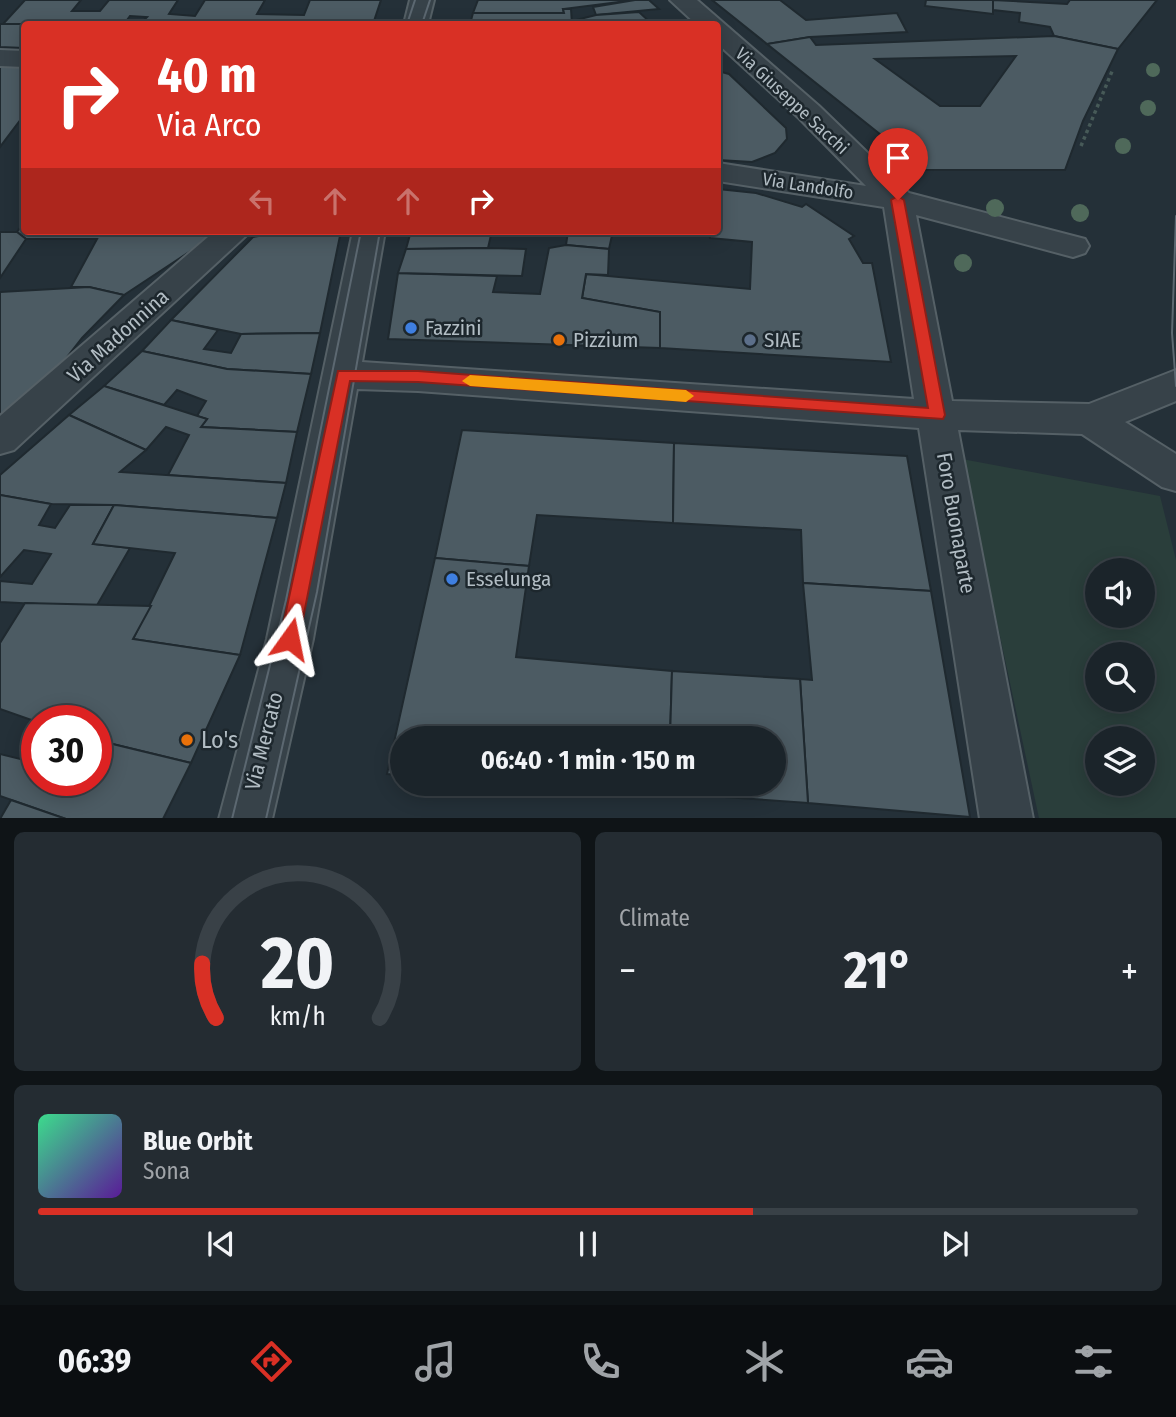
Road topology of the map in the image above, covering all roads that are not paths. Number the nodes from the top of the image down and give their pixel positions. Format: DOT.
graph roads {
  1 [pos="422,0"];
  2 [pos="682,0"];
  3 [pos="417,21"];
  4 [pos="706,21"];
  5 [pos="721,34"];
  6 [pos="0,58"];
  7 [pos="21,59"];
  8 [pos="721,172"];
  9 [pos="898,200"];
  10 [pos="230,235"];
  11 [pos="368,235"];
  12 [pos="1073,246"];
  13 [pos="343,375"];
  14 [pos="1176,384"];
  15 [pos="937,415"];
  16 [pos="1089,419"];
  17 [pos="0,439"];
  18 [pos="1176,475"];
  19 [pos="244,818"];
  20 [pos="1007,818"];
  1 -- 3 [label="street"];
  2 -- 4 [label="street"];
  5 -- 9 [label="street, Via Giuseppe Sacchi"];
  6 -- 7 [label="street"];
  8 -- 9 [label="street, Via Landolfo"];
  9 -- 12 [label="street"];
  9 -- 15 [label="street, Foro Buonaparte"];
  10 -- 17 [label="street, Via Madonnina"];
  11 -- 13 [label="street, Via Mercato"];
  13 -- 15 [label="street"];
  13 -- 19 [label="street, Via Mercato"];
  14 -- 16 [label="street"];
  15 -- 16 [label="street"];
  15 -- 20 [label="street, Foro Buonaparte"];
  16 -- 18 [label="street"];
}
